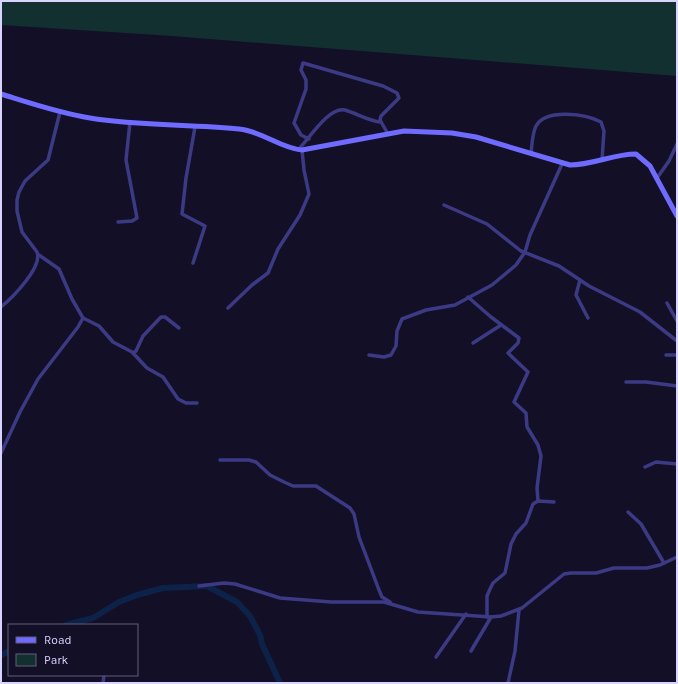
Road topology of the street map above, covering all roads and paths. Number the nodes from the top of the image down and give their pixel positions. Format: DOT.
graph roads {
  1 [pos="1,94"];
  2 [pos="60,112"];
  3 [pos="130,122"];
  4 [pos="380,122"];
  5 [pos="196,127"];
  6 [pos="388,134"];
  7 [pos="309,139"];
  8 [pos="677,144"];
  9 [pos="300,150"];
  10 [pos="532,154"];
  11 [pos="602,160"];
  12 [pos="562,164"];
  13 [pos="657,178"];
  14 [pos="444,205"];
  15 [pos="677,216"];
  16 [pos="118,222"];
  17 [pos="525,252"];
  18 [pos="39,255"];
  19 [pos="193,263"];
  20 [pos="580,280"];
  21 [pos="468,296"];
  22 [pos="667,303"];
  23 [pos="1,307"];
  24 [pos="228,308"];
  25 [pos="83,318"];
  26 [pos="588,318"];
  27 [pos="677,321"];
  28 [pos="501,325"];
  29 [pos="179,328"];
  30 [pos="677,341"];
  31 [pos="473,343"];
  32 [pos="133,353"];
  33 [pos="369,355"];
  34 [pos="666,355"];
  35 [pos="677,355"];
  36 [pos="626,382"];
  37 [pos="677,386"];
  38 [pos="197,403"];
  39 [pos="1,453"];
  40 [pos="220,460"];
  41 [pos="677,464"];
  42 [pos="645,466"];
  43 [pos="538,501"];
  44 [pos="554,502"];
  45 [pos="628,512"];
  46 [pos="677,557"];
  47 [pos="664,563"];
  48 [pos="199,586"];
  49 [pos="394,604"];
  50 [pos="518,610"];
  51 [pos="466,614"];
  52 [pos="489,617"];
  53 [pos="471,651"];
  54 [pos="436,657"];
  55 [pos="508,683"];
  1 -- 2 [label="street"];
  2 -- 3 [label="street"];
  2 -- 18 [label="street"];
  3 -- 5 [label="street"];
  3 -- 16 [label="street"];
  4 -- 6 [label="street"];
  4 -- 7 [label="street"];
  4 -- 7 [label="street"];
  5 -- 9 [label="street"];
  5 -- 19 [label="street"];
  6 -- 9 [label="street"];
  6 -- 10 [label="street"];
  7 -- 9 [label="street"];
  8 -- 13 [label="street"];
  9 -- 24 [label="street"];
  10 -- 11 [label="street"];
  10 -- 12 [label="street"];
  11 -- 12 [label="street"];
  11 -- 13 [label="street"];
  12 -- 17 [label="street"];
  13 -- 15 [label="street"];
  14 -- 17 [label="street"];
  17 -- 20 [label="street"];
  17 -- 21 [label="street"];
  18 -- 23 [label="street"];
  18 -- 25 [label="street"];
  20 -- 26 [label="street"];
  20 -- 30 [label="street"];
  21 -- 28 [label="street"];
  21 -- 33 [label="street"];
  22 -- 27 [label="street"];
  25 -- 32 [label="street"];
  25 -- 39 [label="street"];
  28 -- 31 [label="street"];
  28 -- 43 [label="street"];
  29 -- 32 [label="street"];
  32 -- 38 [label="street"];
  34 -- 35 [label="street"];
  36 -- 37 [label="street"];
  40 -- 49 [label="street"];
  41 -- 42 [label="street"];
  43 -- 44 [label="street"];
  43 -- 52 [label="street"];
  45 -- 47 [label="street"];
  46 -- 47 [label="street"];
  47 -- 50 [label="street"];
  48 -- 49 [label="street"];
  49 -- 51 [label="street"];
  50 -- 52 [label="street"];
  50 -- 55 [label="street"];
  51 -- 52 [label="street"];
  51 -- 54 [label="street"];
  52 -- 53 [label="street"];
}
